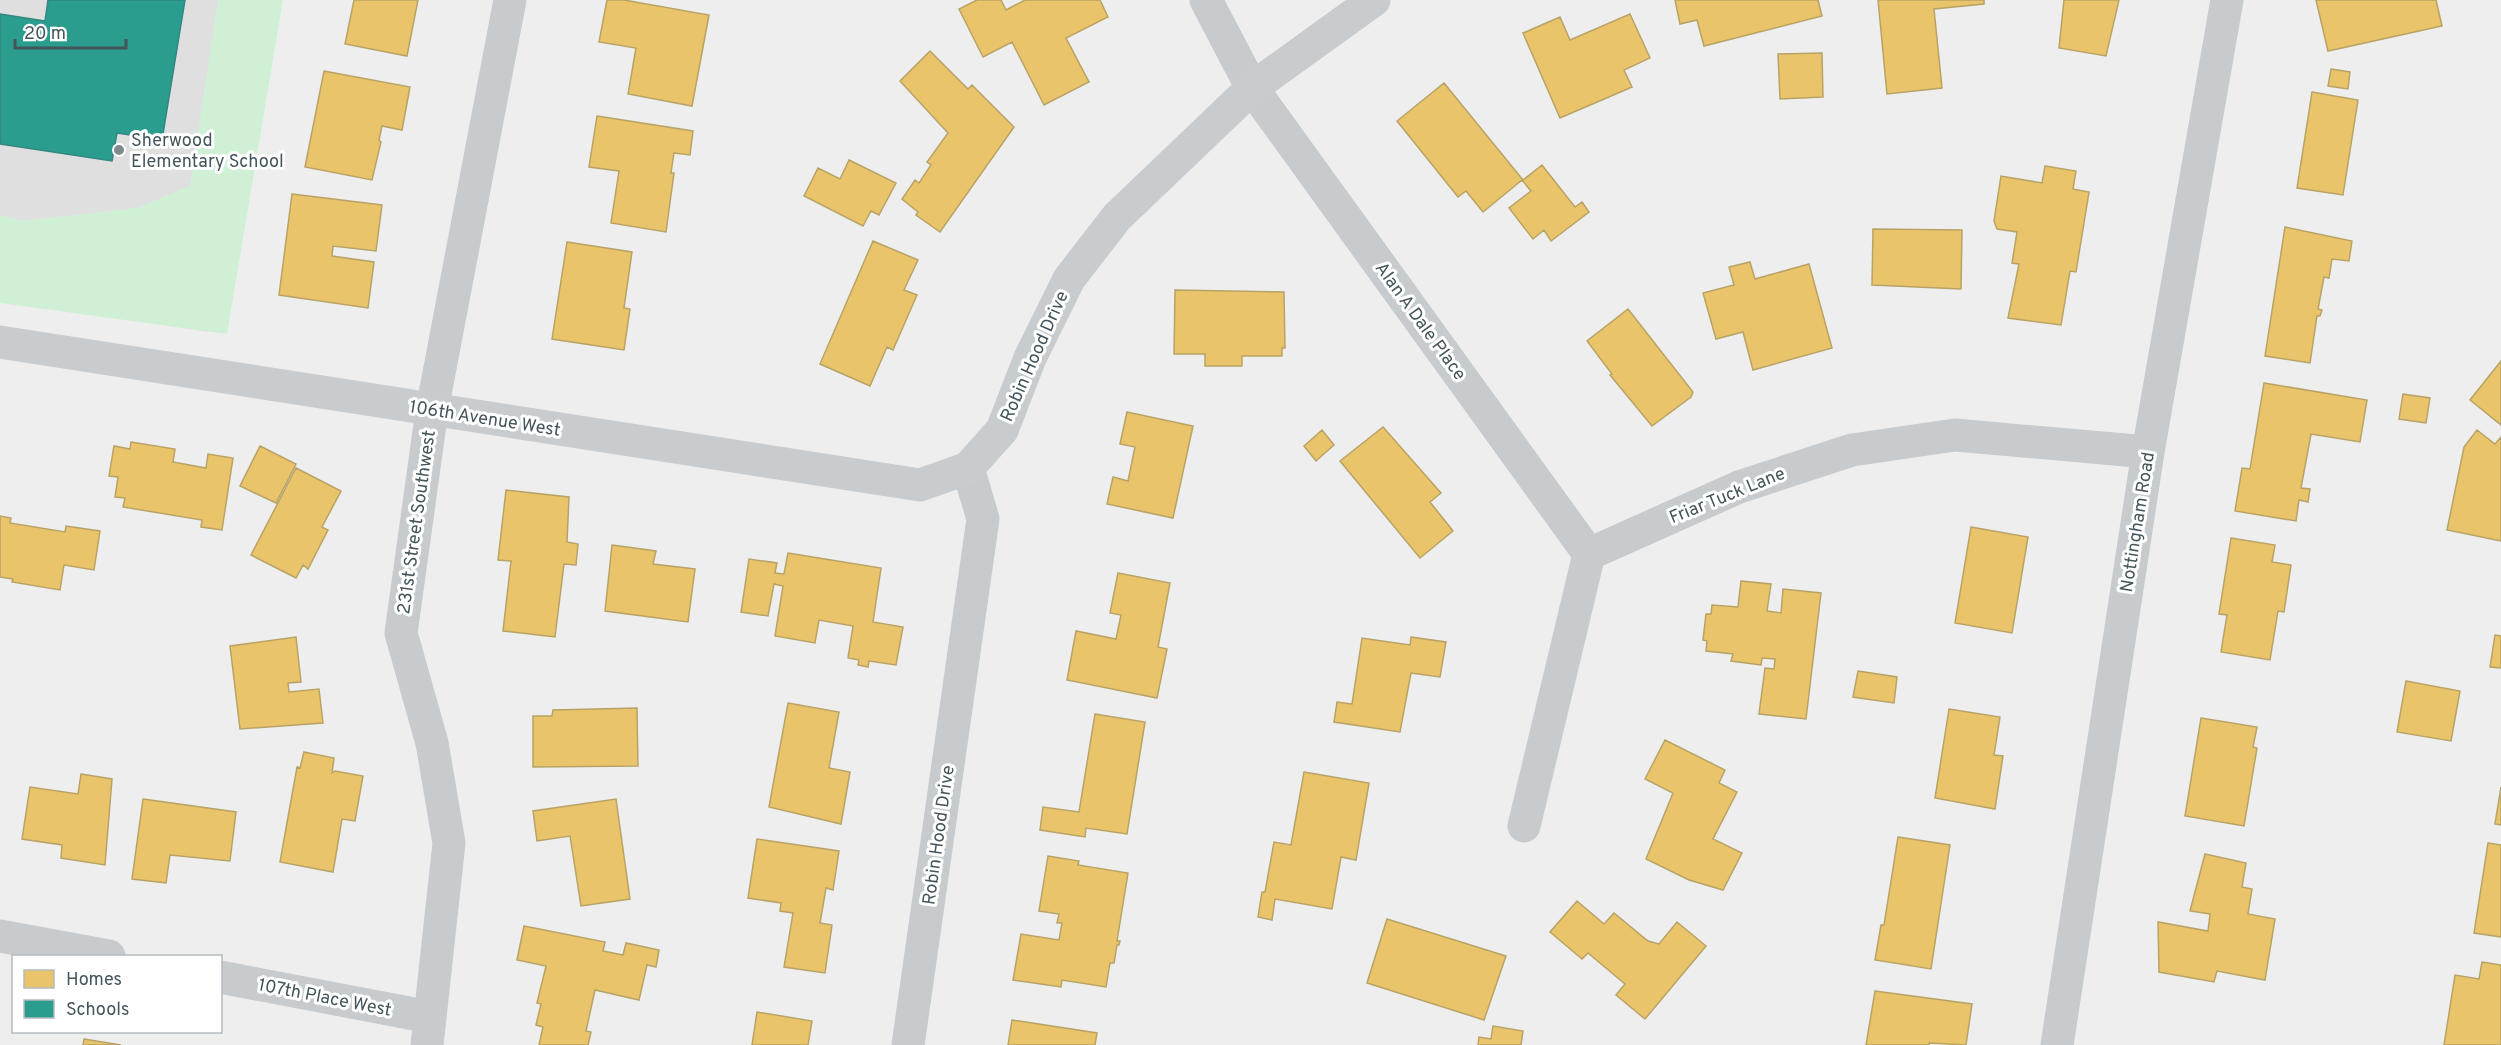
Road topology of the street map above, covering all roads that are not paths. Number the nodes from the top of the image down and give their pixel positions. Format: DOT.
graph roads {
  1 [pos="510,0"];
  2 [pos="1206,0"];
  3 [pos="1374,0"];
  4 [pos="2227,0"];
  5 [pos="1252,88"];
  6 [pos="0,342"];
  7 [pos="432,410"];
  8 [pos="2148,452"];
  9 [pos="968,468"];
  10 [pos="1589,554"];
  11 [pos="1524,826"];
  12 [pos="0,936"];
  13 [pos="99,955"];
  14 [pos="222,978"];
  15 [pos="429,1031"];
  16 [pos="908,1045"];
  17 [pos="2057,1045"];
  1 -- 7 [label="street, 231st Street Southwest"];
  2 -- 5 [label="street, Alan A Dale Place"];
  3 -- 5 [label="street, Robin Hood Drive"];
  4 -- 8 [label="street, Nottingham Road"];
  5 -- 9 [label="street, Robin Hood Drive"];
  5 -- 10 [label="street, Alan A Dale Place"];
  6 -- 7 [label="street, 106th Avenue West"];
  7 -- 9 [label="street, 106th Avenue West"];
  7 -- 15 [label="street, 231st Street Southwest"];
  8 -- 10 [label="street, Friar Tuck Lane"];
  8 -- 17 [label="street, Nottingham Road"];
  9 -- 16 [label="street, Robin Hood Drive"];
  10 -- 11 [label="street"];
  12 -- 13 [label="street"];
  14 -- 15 [label="street, 107th Place West"];
}
